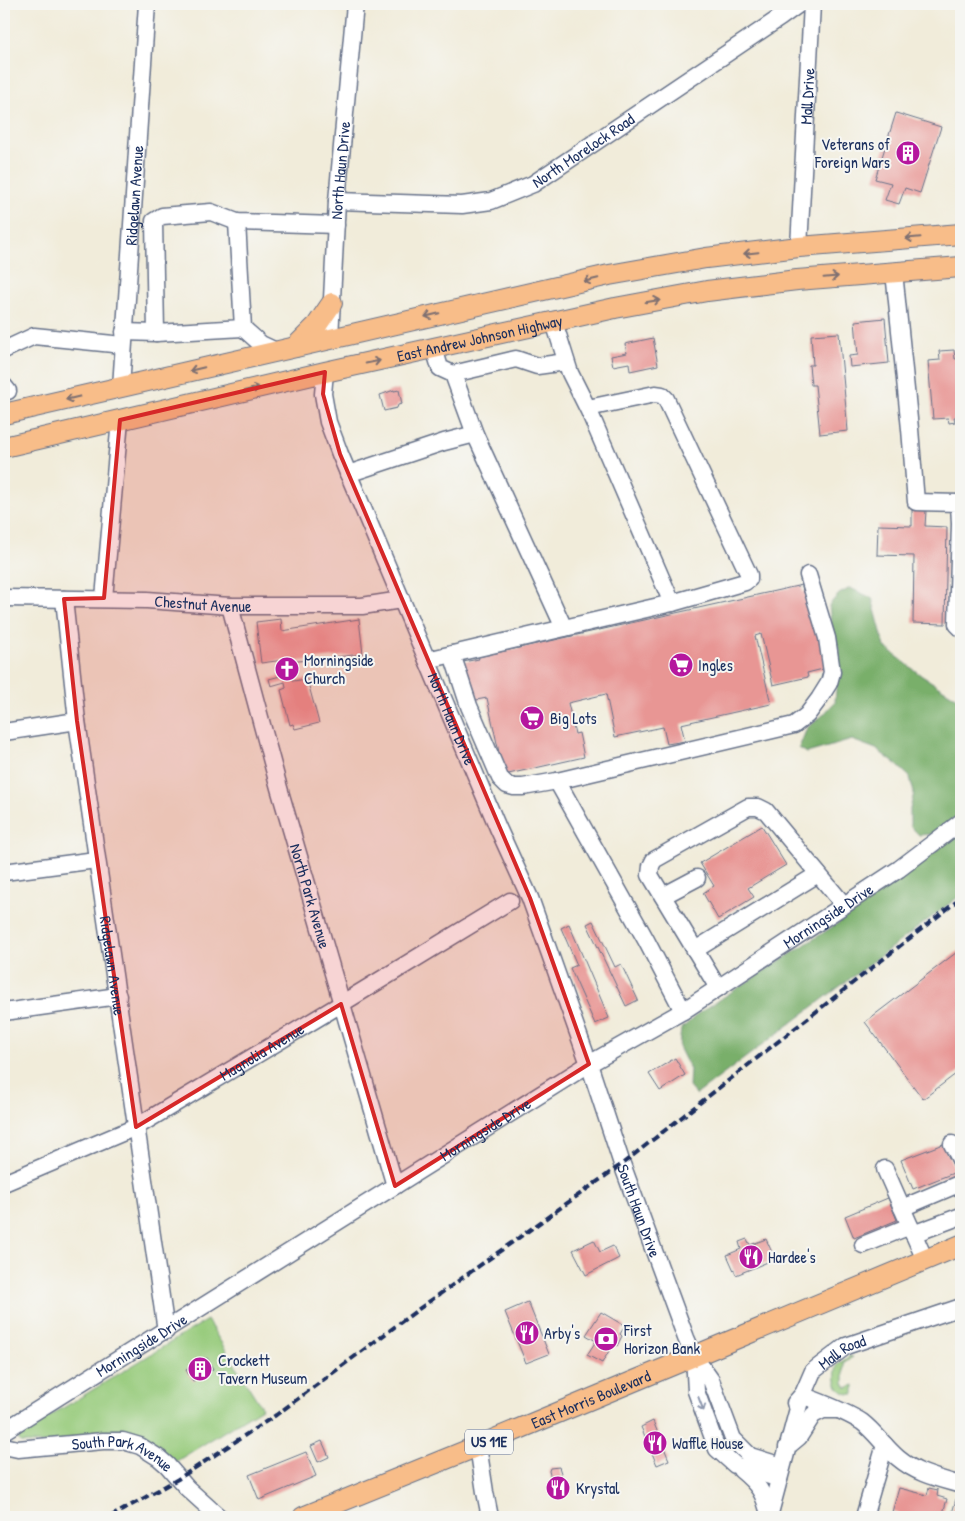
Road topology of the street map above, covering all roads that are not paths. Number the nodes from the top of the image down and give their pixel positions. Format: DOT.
graph roads {
  1 [pos="147,4"];
  2 [pos="355,4"];
  3 [pos="799,4"];
  4 [pos="812,4"];
  5 [pos="337,201"];
  6 [pos="237,222"];
  7 [pos="336,225"];
  8 [pos="961,234"];
  9 [pos="799,247"];
  10 [pos="961,266"];
  11 [pos="894,272"];
  12 [pos="797,280"];
  13 [pos="332,303"];
  14 [pos="554,322"];
  15 [pos="243,328"];
  16 [pos="156,333"];
  17 [pos="330,338"];
  18 [pos="123,339"];
  19 [pos="434,348"];
  20 [pos="285,349"];
  21 [pos="4,350"];
  22 [pos="235,360"];
  23 [pos="566,362"];
  24 [pos="325,372"];
  25 [pos="453,374"];
  26 [pos="121,387"];
  27 [pos="588,408"];
  28 [pos="4,414"];
  29 [pos="120,420"];
  30 [pos="475,434"];
  31 [pos="4,447"];
  32 [pos="348,474"];
  33 [pos="960,503"];
  34 [pos="808,574"];
  35 [pos="4,598"];
  36 [pos="104,598"];
  37 [pos="64,599"];
  38 [pos="401,600"];
  39 [pos="672,602"];
  40 [pos="230,606"];
  41 [pos="564,628"];
  42 [pos="961,628"];
  43 [pos="452,654"];
  44 [pos="427,660"];
  45 [pos="77,721"];
  46 [pos="4,732"];
  47 [pos="557,781"];
  48 [pos="961,822"];
  49 [pos="96,860"];
  50 [pos="4,872"];
  51 [pos="818,874"];
  52 [pos="697,878"];
  53 [pos="663,896"];
  54 [pos="510,901"];
  55 [pos="844,905"];
  56 [pos="695,950"];
  57 [pos="718,988"];
  58 [pos="118,996"];
  59 [pos="341,1004"];
  60 [pos="683,1011"];
  61 [pos="4,1012"];
  62 [pos="590,1064"];
  63 [pos="136,1128"];
  64 [pos="952,1144"];
  65 [pos="961,1161"];
  66 [pos="885,1168"];
  67 [pos="4,1183"];
  68 [pos="961,1183"];
  69 [pos="395,1186"];
  70 [pos="902,1208"];
  71 [pos="961,1216"];
  72 [pos="912,1230"];
  73 [pos="862,1245"];
  74 [pos="961,1245"];
  75 [pos="925,1260"];
  76 [pos="961,1307"];
  77 [pos="166,1331"];
  78 [pos="694,1356"];
  79 [pos="802,1395"];
  80 [pos="843,1411"];
  81 [pos="4,1432"];
  82 [pos="884,1445"];
  83 [pos="4,1446"];
  84 [pos="478,1446"];
  85 [pos="787,1447"];
  86 [pos="750,1456"];
  87 [pos="735,1465"];
  88 [pos="780,1472"];
  89 [pos="961,1485"];
  90 [pos="769,1516"];
  91 [pos="219,1517"];
  92 [pos="303,1517"];
  93 [pos="490,1517"];
  94 [pos="864,1517"];
  1 -- 18 [label="street, Ridgelawn Avenue"];
  2 -- 5 [label="street, North Haun Drive"];
  3 -- 5 [label="street, North Morelock Road"];
  4 -- 9 [label="street, Mall Drive"];
  5 -- 7 [label="street, North Haun Drive"];
  6 -- 7 [label="street"];
  6 -- 15 [label="street"];
  6 -- 16 [label="street"];
  7 -- 13 [label="street, North Haun Drive"];
  8 -- 9 [label="main road, East Andrew Johnson Highway, one-way"];
  9 -- 12 [label="main road"];
  9 -- 17 [label="main road, East Andrew Johnson Highway, one-way"];
  10 -- 11 [label="main road, East Andrew Johnson Highway"];
  12 -- 11 [label="main road, East Andrew Johnson Highway, one-way"];
  11 -- 33 [label="street"];
  14 -- 12 [label="main road, East Andrew Johnson Highway, one-way"];
  13 -- 17 [label="street, North Haun Drive"];
  13 -- 20 [label="main road"];
  14 -- 19 [label="main road, East Andrew Johnson Highway"];
  14 -- 23 [label="street"];
  15 -- 16 [label="street"];
  15 -- 20 [label="street"];
  15 -- 22 [label="street"];
  16 -- 18 [label="street"];
  17 -- 20 [label="main road, East Andrew Johnson Highway"];
  17 -- 24 [label="main road"];
  18 -- 21 [label="street"];
  18 -- 26 [label="street, Ridgelawn Avenue"];
  24 -- 19 [label="main road, East Andrew Johnson Highway, one-way"];
  19 -- 25 [label="street"];
  20 -- 22 [label="main road, East Andrew Johnson Highway"];
  22 -- 26 [label="main road, East Andrew Johnson Highway, one-way"];
  23 -- 25 [label="street"];
  23 -- 27 [label="street"];
  29 -- 24 [label="main road, East Andrew Johnson Highway, one-way"];
  24 -- 32 [label="street, North Haun Drive"];
  25 -- 30 [label="street"];
  26 -- 28 [label="main road, East Andrew Johnson Highway, one-way"];
  26 -- 29 [label="main road"];
  27 -- 39 [label="street"];
  27 -- 39 [label="street"];
  29 -- 31 [label="main road, East Andrew Johnson Highway"];
  29 -- 36 [label="street"];
  30 -- 32 [label="street"];
  30 -- 41 [label="street"];
  32 -- 38 [label="street, North Haun Drive"];
  33 -- 42 [label="street"];
  34 -- 47 [label="street"];
  35 -- 37 [label="street, Chestnut Avenue"];
  36 -- 37 [label="street, Chestnut Avenue"];
  36 -- 40 [label="street, Chestnut Avenue"];
  37 -- 45 [label="street, Ridgelawn Avenue"];
  38 -- 40 [label="street, Chestnut Avenue"];
  38 -- 44 [label="street, North Haun Drive"];
  39 -- 41 [label="street"];
  40 -- 59 [label="street, North Park Avenue"];
  41 -- 43 [label="street"];
  43 -- 44 [label="street"];
  43 -- 47 [label="street"];
  44 -- 62 [label="street, North Haun Drive"];
  45 -- 46 [label="street"];
  45 -- 49 [label="street, Ridgelawn Avenue"];
  47 -- 60 [label="street"];
  48 -- 55 [label="street, Morningside Drive"];
  49 -- 50 [label="street"];
  49 -- 58 [label="street, Ridgelawn Avenue"];
  51 -- 53 [label="street"];
  51 -- 55 [label="street"];
  51 -- 56 [label="street"];
  52 -- 53 [label="street"];
  53 -- 56 [label="street"];
  54 -- 59 [label="street, Magnolia Avenue"];
  55 -- 57 [label="street, Morningside Drive"];
  56 -- 57 [label="street"];
  57 -- 60 [label="street, Morningside Drive"];
  58 -- 61 [label="street"];
  58 -- 63 [label="street, Ridgelawn Avenue"];
  59 -- 63 [label="street, Magnolia Avenue"];
  59 -- 69 [label="street, North Park Avenue"];
  60 -- 62 [label="street, Morningside Drive"];
  62 -- 69 [label="street, Morningside Drive"];
  62 -- 78 [label="street, South Haun Drive"];
  63 -- 67 [label="street, Magnolia Avenue"];
  63 -- 77 [label="street, Ridgelawn Avenue"];
  64 -- 65 [label="street"];
  66 -- 70 [label="street"];
  68 -- 70 [label="street"];
  69 -- 77 [label="street, Morningside Drive"];
  70 -- 72 [label="street"];
  71 -- 72 [label="street"];
  72 -- 73 [label="street"];
  72 -- 75 [label="street"];
  74 -- 75 [label="main road, East Morris Boulevard / US 11E"];
  75 -- 78 [label="main road, East Morris Boulevard / US 11E"];
  76 -- 79 [label="street, Mall Road"];
  77 -- 81 [label="street, Morningside Drive"];
  78 -- 84 [label="main road, East Morris Boulevard / US 11E"];
  78 -- 86 [label="street, South Haun Drive"];
  78 -- 87 [label="street, South Haun Drive, one-way"];
  79 -- 80 [label="street"];
  79 -- 85 [label="street, Mall Road"];
  79 -- 86 [label="street"];
  80 -- 82 [label="street"];
  80 -- 85 [label="street"];
  82 -- 89 [label="street"];
  82 -- 94 [label="street"];
  83 -- 91 [label="street, South Park Avenue"];
  84 -- 92 [label="main road, East Morris Boulevard / US 11E"];
  84 -- 93 [label="street"];
  85 -- 88 [label="street, Mall Road"];
  86 -- 88 [label="street"];
  87 -- 88 [label="street, South Haun Drive"];
  87 -- 90 [label="street"];
  88 -- 90 [label="street, Mall Road"];
}
